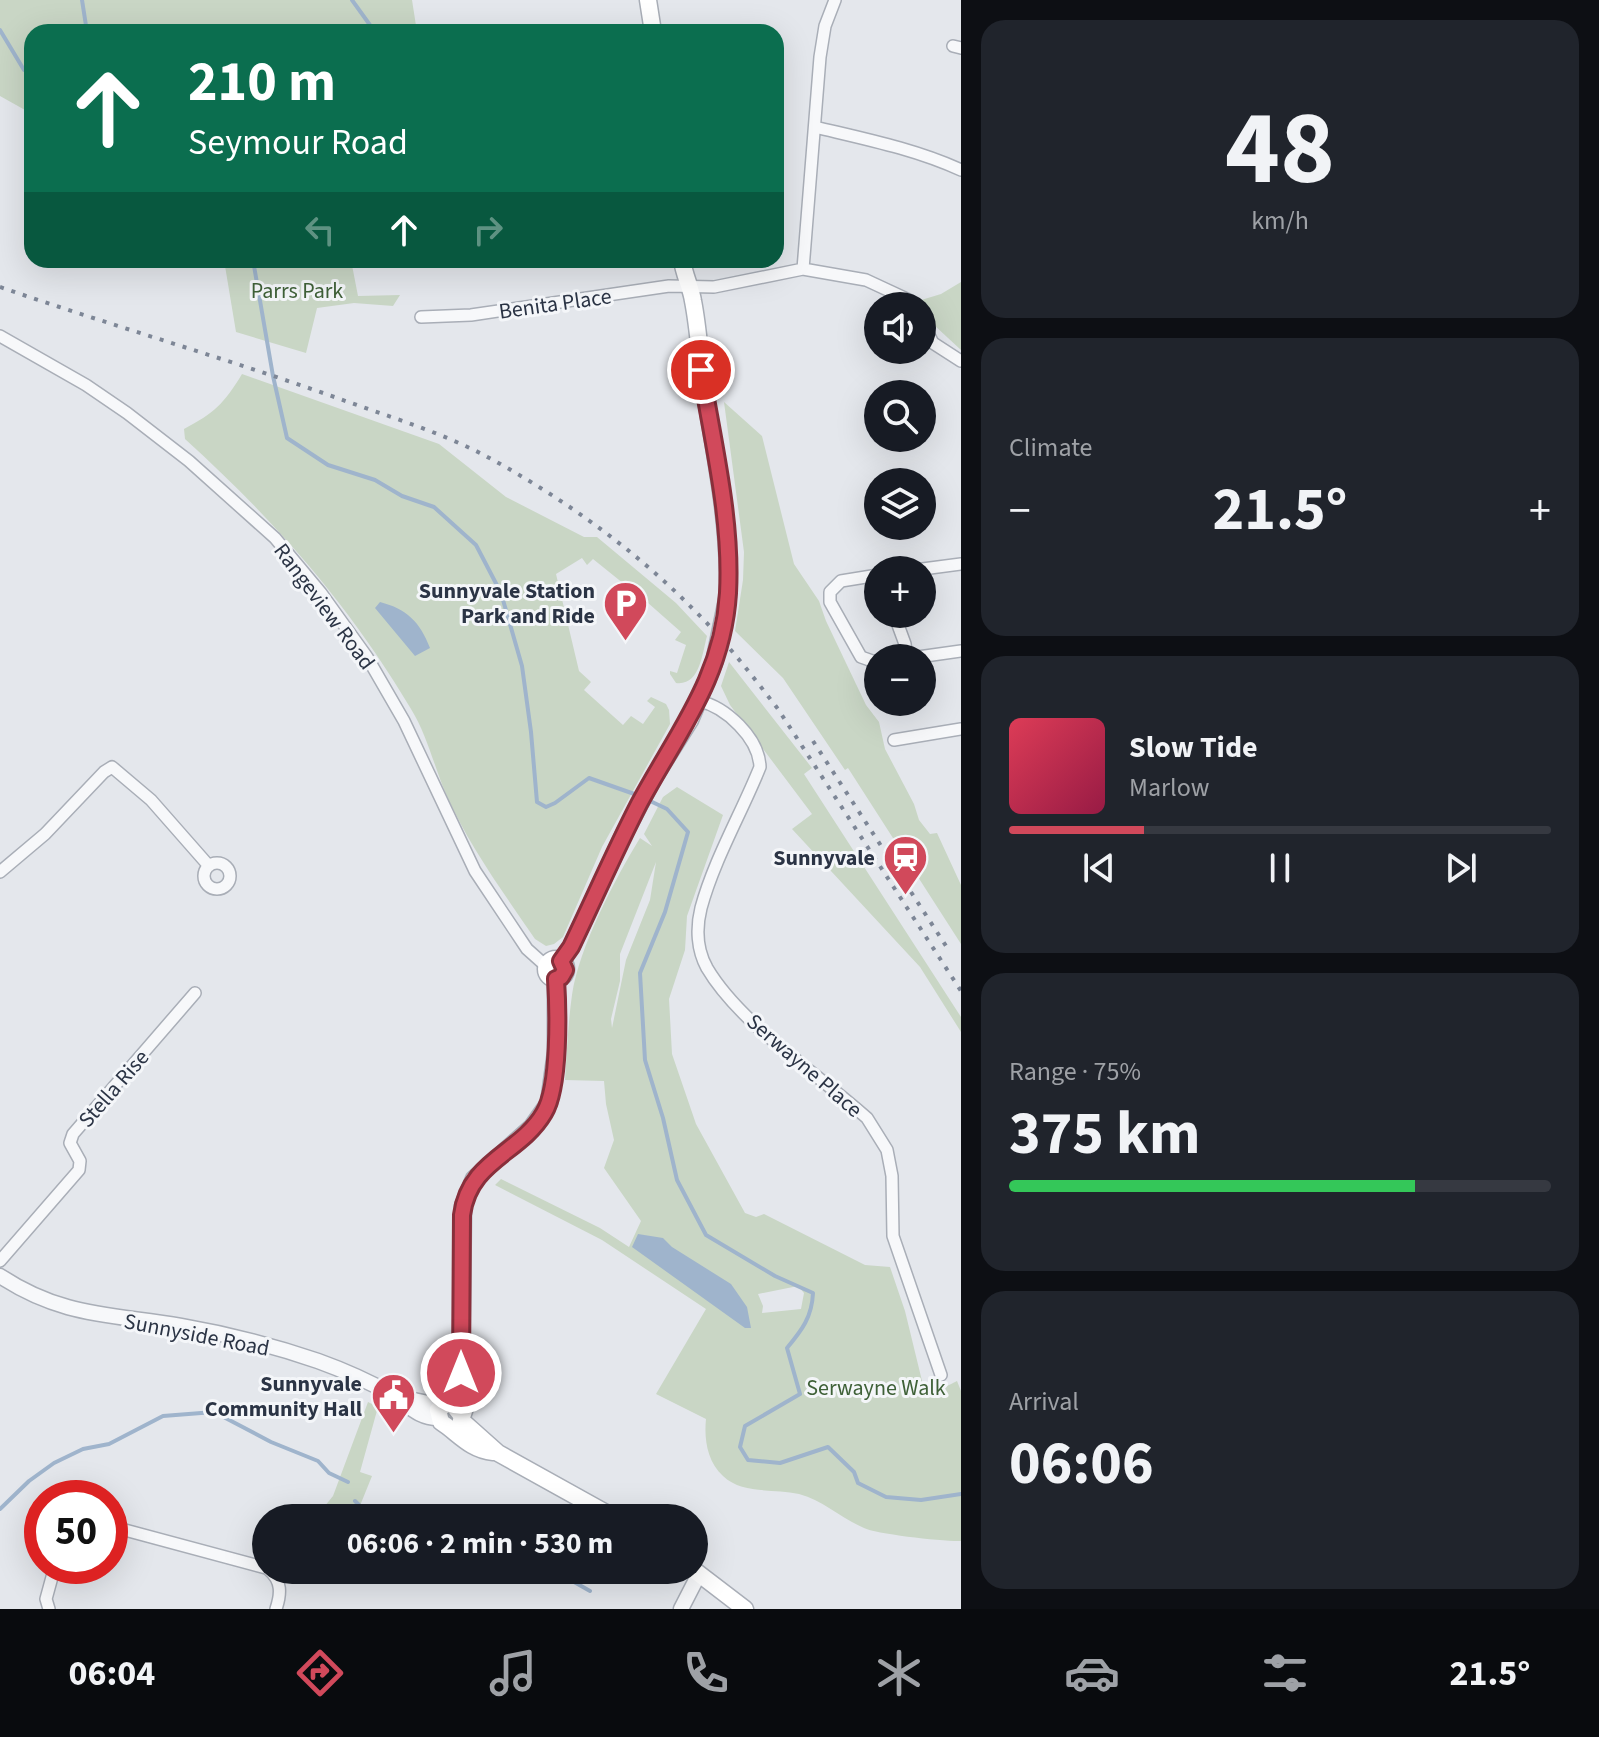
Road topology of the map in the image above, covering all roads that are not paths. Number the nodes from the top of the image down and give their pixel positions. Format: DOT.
graph roads {
  1 [pos="648,0"];
  2 [pos="835,0"];
  3 [pos="652,24"];
  4 [pos="815,127"];
  5 [pos="961,170"];
  6 [pos="684,268"];
  7 [pos="803,269"];
  8 [pos="689,286"];
  9 [pos="892,292"];
  10 [pos="421,317"];
  11 [pos="0,336"];
  12 [pos="936,345"];
  13 [pos="961,361"];
  14 [pos="961,564"];
  15 [pos="936,567"];
  16 [pos="864,577"];
  17 [pos="961,651"];
  18 [pos="936,654"];
  19 [pos="864,658"];
  20 [pos="699,701"];
  21 [pos="961,729"];
  22 [pos="894,740"];
  23 [pos="209,866"];
  24 [pos="0,872"];
  25 [pos="554,969"];
  26 [pos="195,993"];
  27 [pos="0,1261"];
  28 [pos="0,1276"];
  29 [pos="941,1375"];
  30 [pos="450,1415"];
  31 [pos="590,1504"];
  32 [pos="128,1531"];
  33 [pos="252,1565"];
  34 [pos="708,1580"];
  35 [pos="50,1584"];
  36 [pos="279,1584"];
  37 [pos="692,1584"];
  38 [pos="49,1609"];
  39 [pos="276,1609"];
  40 [pos="681,1609"];
  41 [pos="745,1609"];
  1 -- 3 [label="main road"];
  2 -- 4 [label="street"];
  4 -- 5 [label="street"];
  4 -- 7 [label="street"];
  6 -- 8 [label="main road"];
  7 -- 8 [label="street, Benita Place"];
  7 -- 9 [label="street"];
  8 -- 10 [label="street, Benita Place"];
  8 -- 20 [label="main road, bridge"];
  11 -- 25 [label="street, Rangeview Road"];
  12 -- 13 [label="street"];
  14 -- 15 [label="street"];
  16 -- 19 [label="street"];
  17 -- 18 [label="street"];
  20 -- 25 [label="main road"];
  20 -- 29 [label="street, Serwayne Place"];
  21 -- 22 [label="street"];
  23 -- 24 [label="street"];
  25 -- 30 [label="main road"];
  26 -- 27 [label="street, Stella Rise"];
  28 -- 30 [label="street, Sunnyside Road"];
  30 -- 31 [label="main road, Sunnyside Road"];
  32 -- 33 [label="street"];
  34 -- 41 [label="main road"];
  35 -- 38 [label="street"];
  36 -- 39 [label="street"];
  37 -- 40 [label="street"];
}
